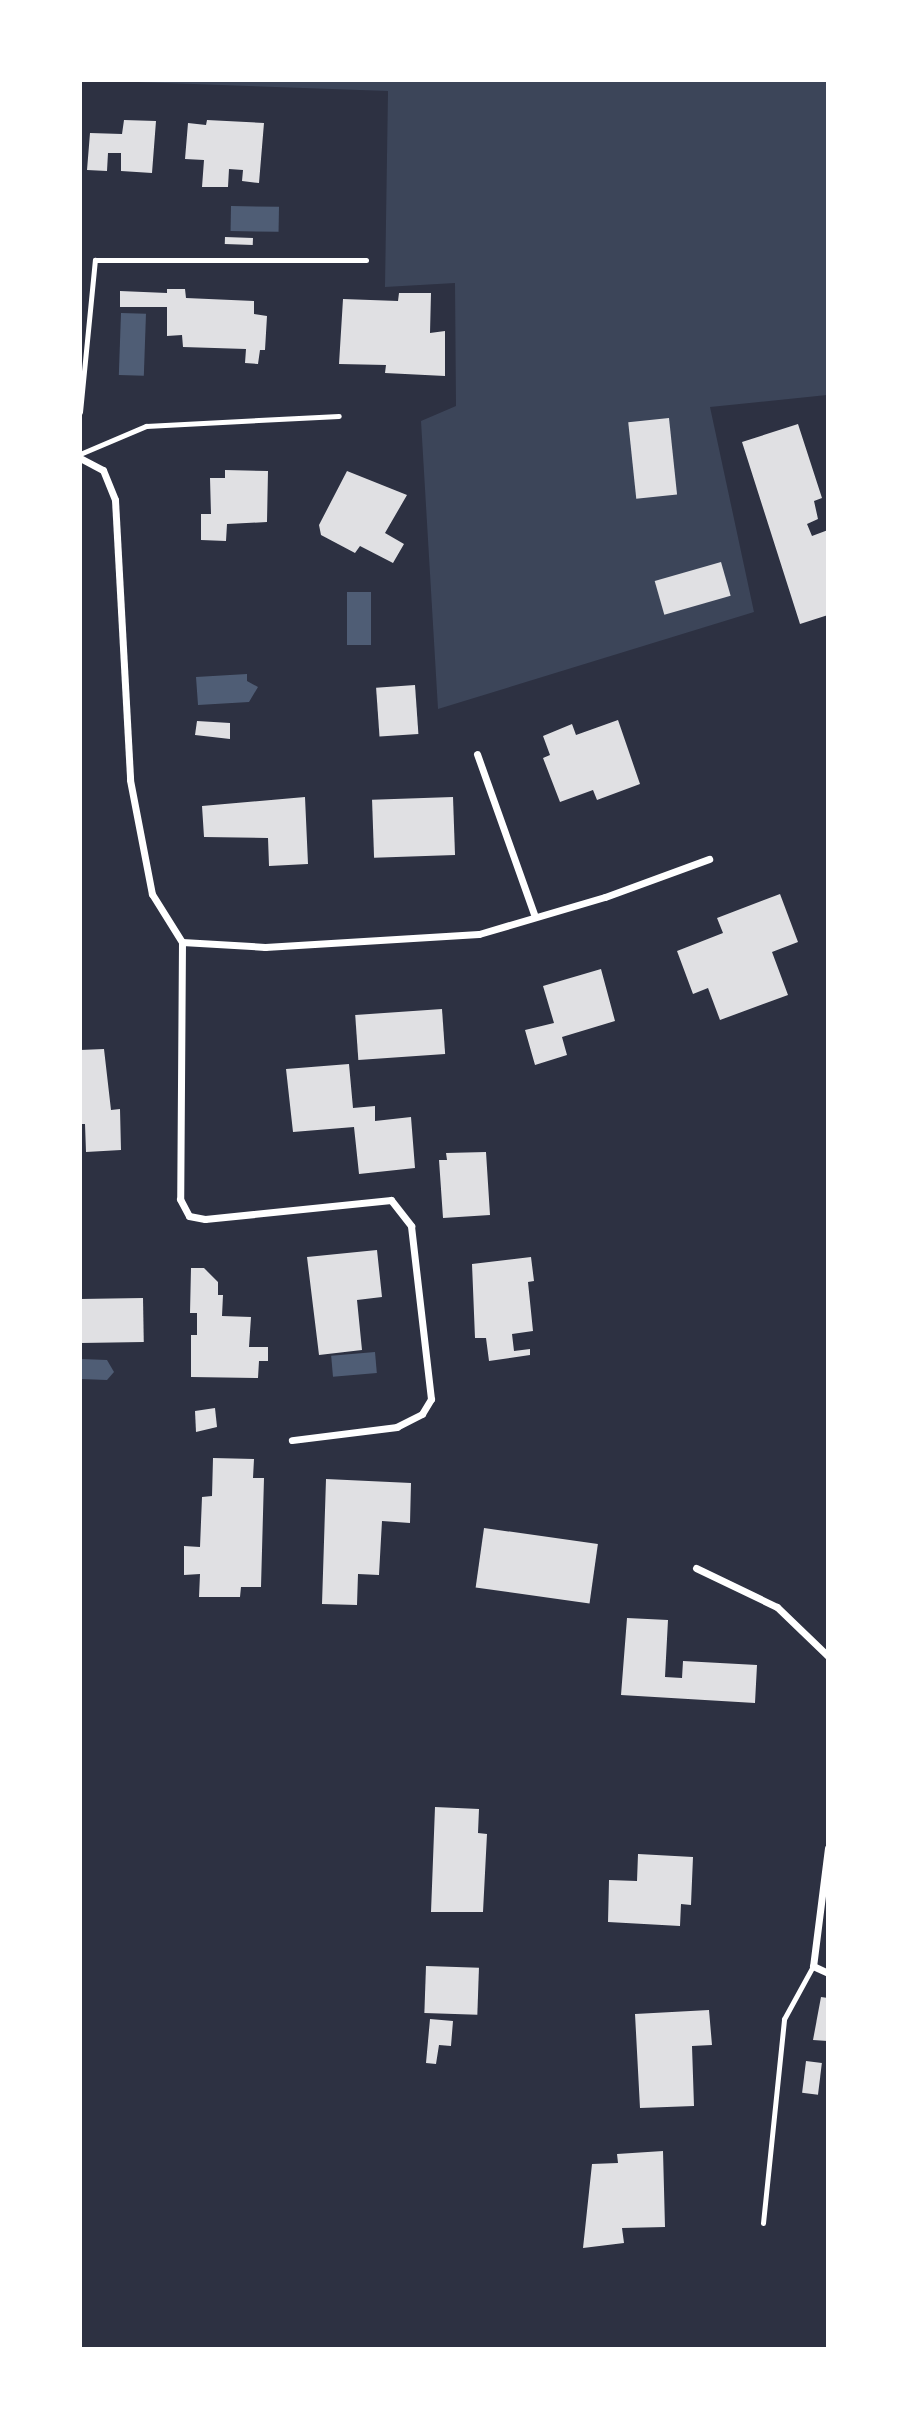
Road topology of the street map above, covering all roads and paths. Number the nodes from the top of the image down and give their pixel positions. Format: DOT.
graph roads {
  1 [pos="366,260"];
  2 [pos="80,412"];
  3 [pos="339,416"];
  4 [pos="80,456"];
  5 [pos="477,754"];
  6 [pos="709,859"];
  7 [pos="535,917"];
  8 [pos="182,942"];
  9 [pos="292,1440"];
  10 [pos="696,1568"];
  11 [pos="828,1656"];
  12 [pos="828,1848"];
  13 [pos="813,1965"];
  14 [pos="828,1973"];
  15 [pos="763,2223"];
  1 -- 2 [label="lane"];
  3 -- 4 [label="lane"];
  4 -- 8 [label="street"];
  5 -- 7 [label="street"];
  6 -- 7 [label="street"];
  7 -- 8 [label="street"];
  8 -- 9 [label="street"];
  10 -- 11 [label="street"];
  12 -- 13 [label="street"];
  13 -- 14 [label="street"];
  13 -- 15 [label="lane"];
}
